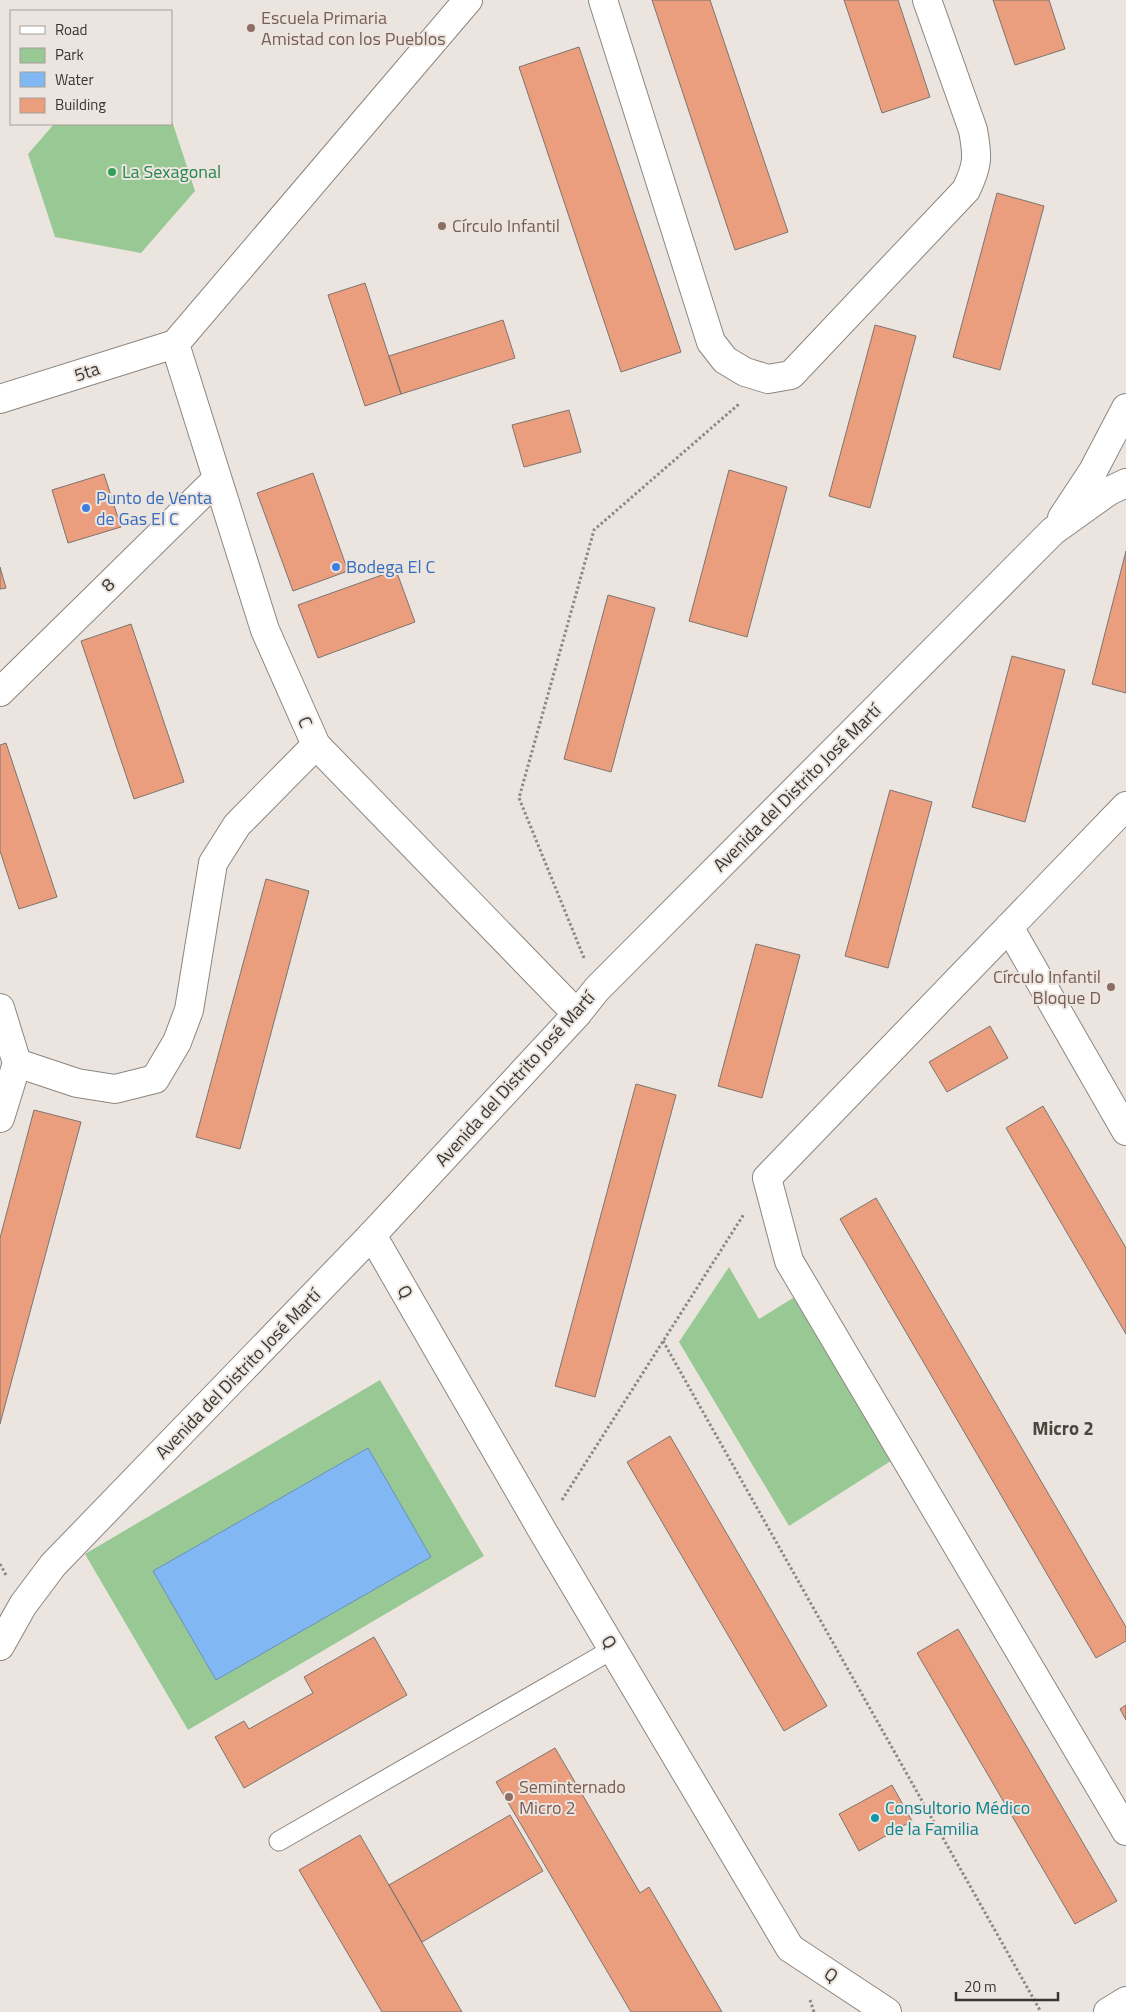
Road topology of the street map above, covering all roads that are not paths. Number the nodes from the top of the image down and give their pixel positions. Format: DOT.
graph roads {
  1 [pos="468,0"];
  2 [pos="603,0"];
  3 [pos="928,0"];
  4 [pos="174,344"];
  5 [pos="0,400"];
  6 [pos="1126,408"];
  7 [pos="217,479"];
  8 [pos="1126,483"];
  9 [pos="1053,532"];
  10 [pos="0,692"];
  11 [pos="316,744"];
  12 [pos="1126,806"];
  13 [pos="1009,927"];
  14 [pos="0,1008"];
  15 [pos="577,1014"];
  16 [pos="17,1063"];
  17 [pos="0,1118"];
  18 [pos="1126,1131"];
  19 [pos="372,1234"];
  20 [pos="0,1646"];
  21 [pos="612,1649"];
  22 [pos="1126,1831"];
  23 [pos="278,1841"];
  24 [pos="1126,2001"];
  25 [pos="887,2012"];
  26 [pos="1108,2012"];
  1 -- 4 [label="street"];
  2 -- 3 [label="street"];
  4 -- 5 [label="street, 5ta"];
  4 -- 7 [label="street, C"];
  6 -- 9 [label="street, Avenida del Distrito José Martí"];
  7 -- 10 [label="street, 8"];
  7 -- 11 [label="street, C"];
  8 -- 9 [label="street, Avenida del Distrito José Martí"];
  9 -- 15 [label="street, Avenida del Distrito José Martí"];
  11 -- 15 [label="street, C"];
  11 -- 16 [label="street"];
  12 -- 13 [label="street"];
  13 -- 18 [label="street"];
  13 -- 22 [label="street"];
  14 -- 16 [label="street"];
  15 -- 19 [label="street, Avenida del Distrito José Martí"];
  16 -- 17 [label="street"];
  19 -- 20 [label="street, Avenida del Distrito José Martí"];
  19 -- 21 [label="street, Q"];
  21 -- 23 [label="lane"];
  21 -- 25 [label="street, Q"];
  24 -- 26 [label="street"];
}
